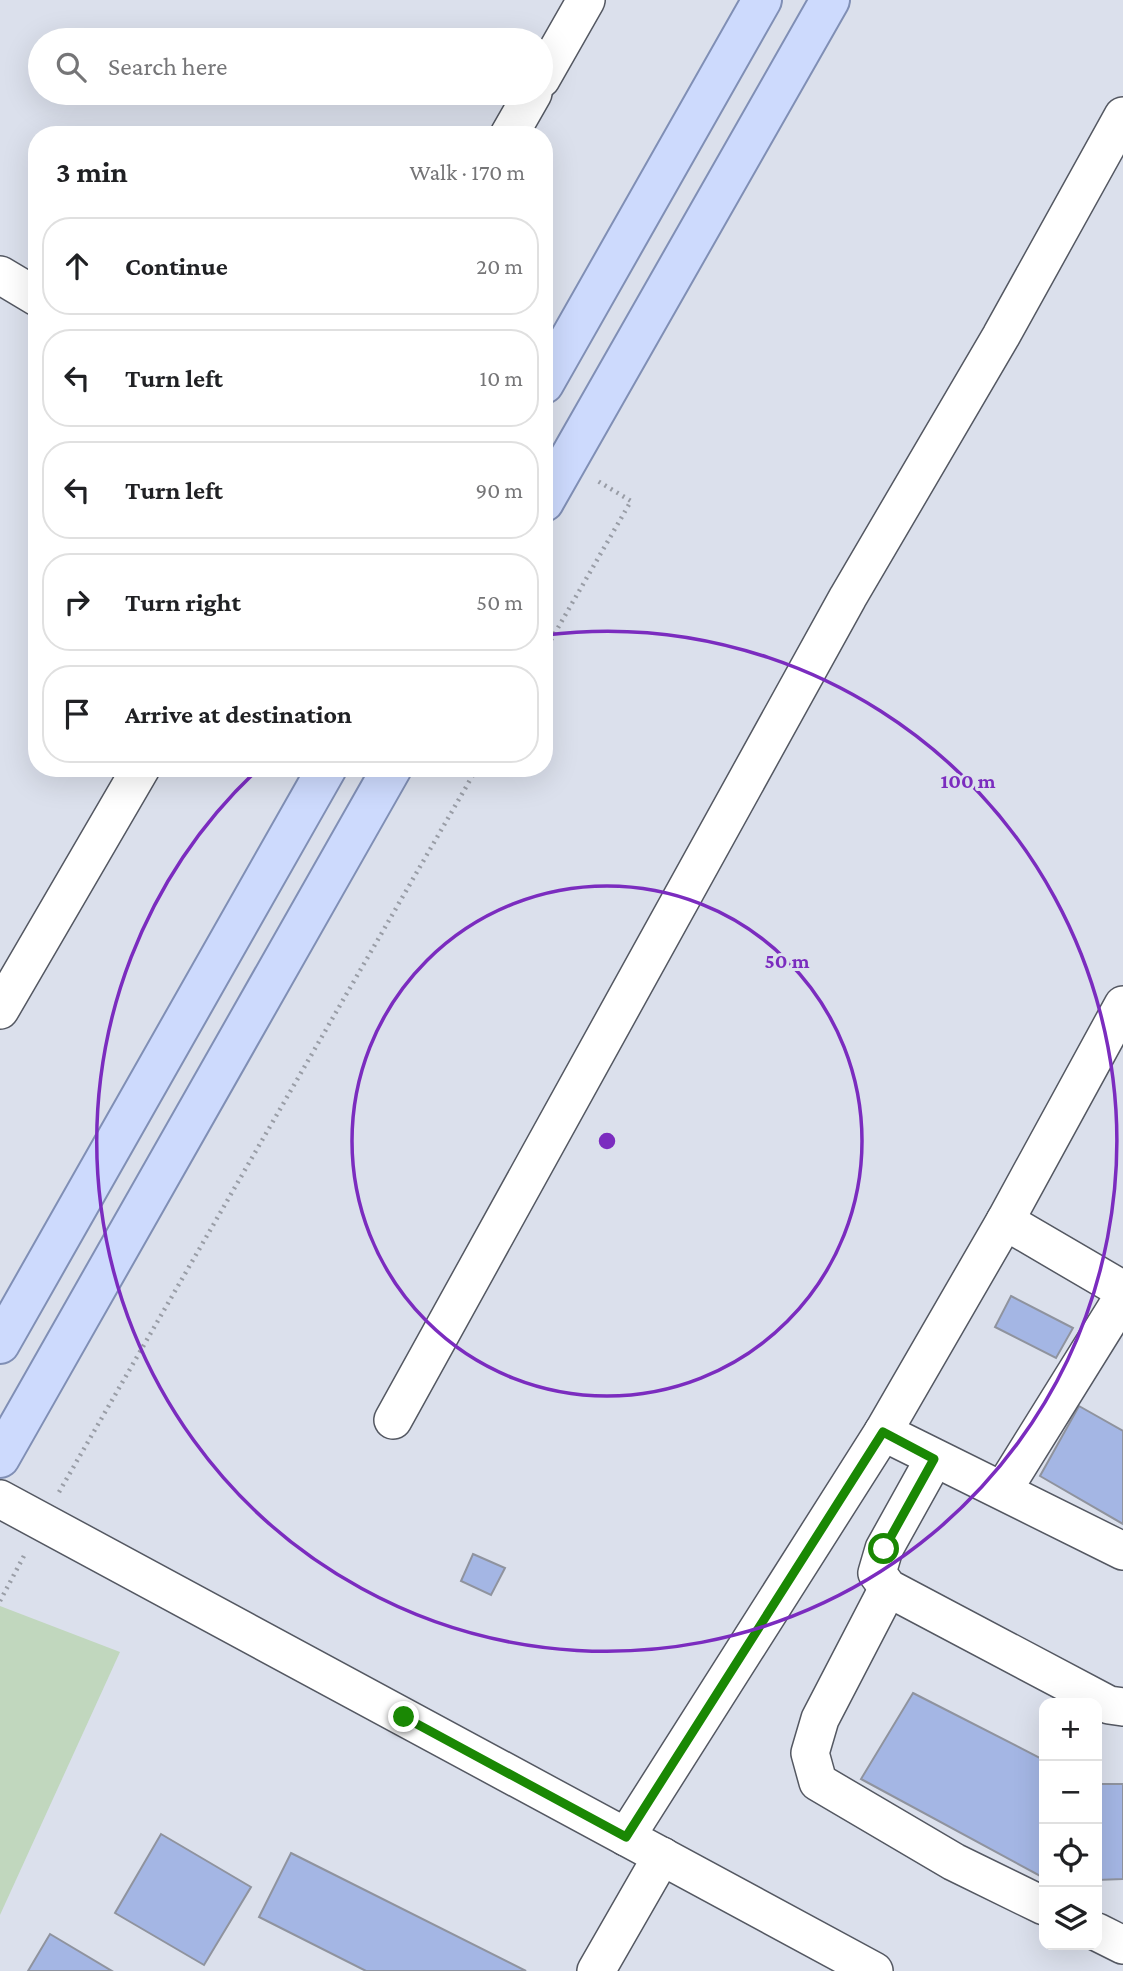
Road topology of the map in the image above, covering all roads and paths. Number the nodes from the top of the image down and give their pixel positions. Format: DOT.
graph roads {
  1 [pos="586,0"];
  2 [pos="762,0"];
  3 [pos="830,0"];
  4 [pos="553,58"];
  5 [pos="526,105"];
  6 [pos="1123,116"];
  7 [pos="514,126"];
  8 [pos="0,275"];
  9 [pos="28,292"];
  10 [pos="553,368"];
  11 [pos="567,462"];
  12 [pos="553,486"];
  13 [pos="553,636"];
  14 [pos="136,777"];
  15 [pos="322,777"];
  16 [pos="388,777"];
  17 [pos="472,777"];
  18 [pos="1123,1005"];
  19 [pos="0,1010"];
  20 [pos="1005,1221"];
  21 [pos="1123,1290"];
  22 [pos="1123,1297"];
  23 [pos="0,1344"];
  24 [pos="393,1420"];
  25 [pos="883,1432"];
  26 [pos="0,1458"];
  27 [pos="934,1459"];
  28 [pos="1003,1490"];
  29 [pos="0,1499"];
  30 [pos="42,1522"];
  31 [pos="1123,1552"];
  32 [pos="888,1588"];
  33 [pos="0,1601"];
  34 [pos="1123,1707"];
  35 [pos="626,1837"];
  36 [pos="662,1856"];
  37 [pos="1039,1904"];
  38 [pos="1102,1934"];
  39 [pos="1123,1945"];
  40 [pos="596,1971"];
  41 [pos="874,1971"];
  1 -- 4 [label="street"];
  2 -- 10 [label="main road"];
  3 -- 11 [label="main road"];
  5 -- 7 [label="street"];
  6 -- 24 [label="street"];
  8 -- 9 [label="street"];
  11 -- 12 [label="main road"];
  11 -- 13 [label="path"];
  14 -- 19 [label="street"];
  15 -- 23 [label="main road"];
  16 -- 26 [label="main road"];
  17 -- 30 [label="path"];
  18 -- 20 [label="street"];
  20 -- 21 [label="street"];
  20 -- 25 [label="street"];
  22 -- 28 [label="street"];
  25 -- 27 [label="street"];
  25 -- 35 [label="street"];
  27 -- 28 [label="street"];
  27 -- 32 [label="street"];
  28 -- 31 [label="street"];
  29 -- 30 [label="street"];
  30 -- 33 [label="path"];
  30 -- 35 [label="street"];
  32 -- 34 [label="street"];
  32 -- 37 [label="street"];
  35 -- 36 [label="street"];
  36 -- 40 [label="street"];
  36 -- 41 [label="street"];
  38 -- 39 [label="street"];
}
